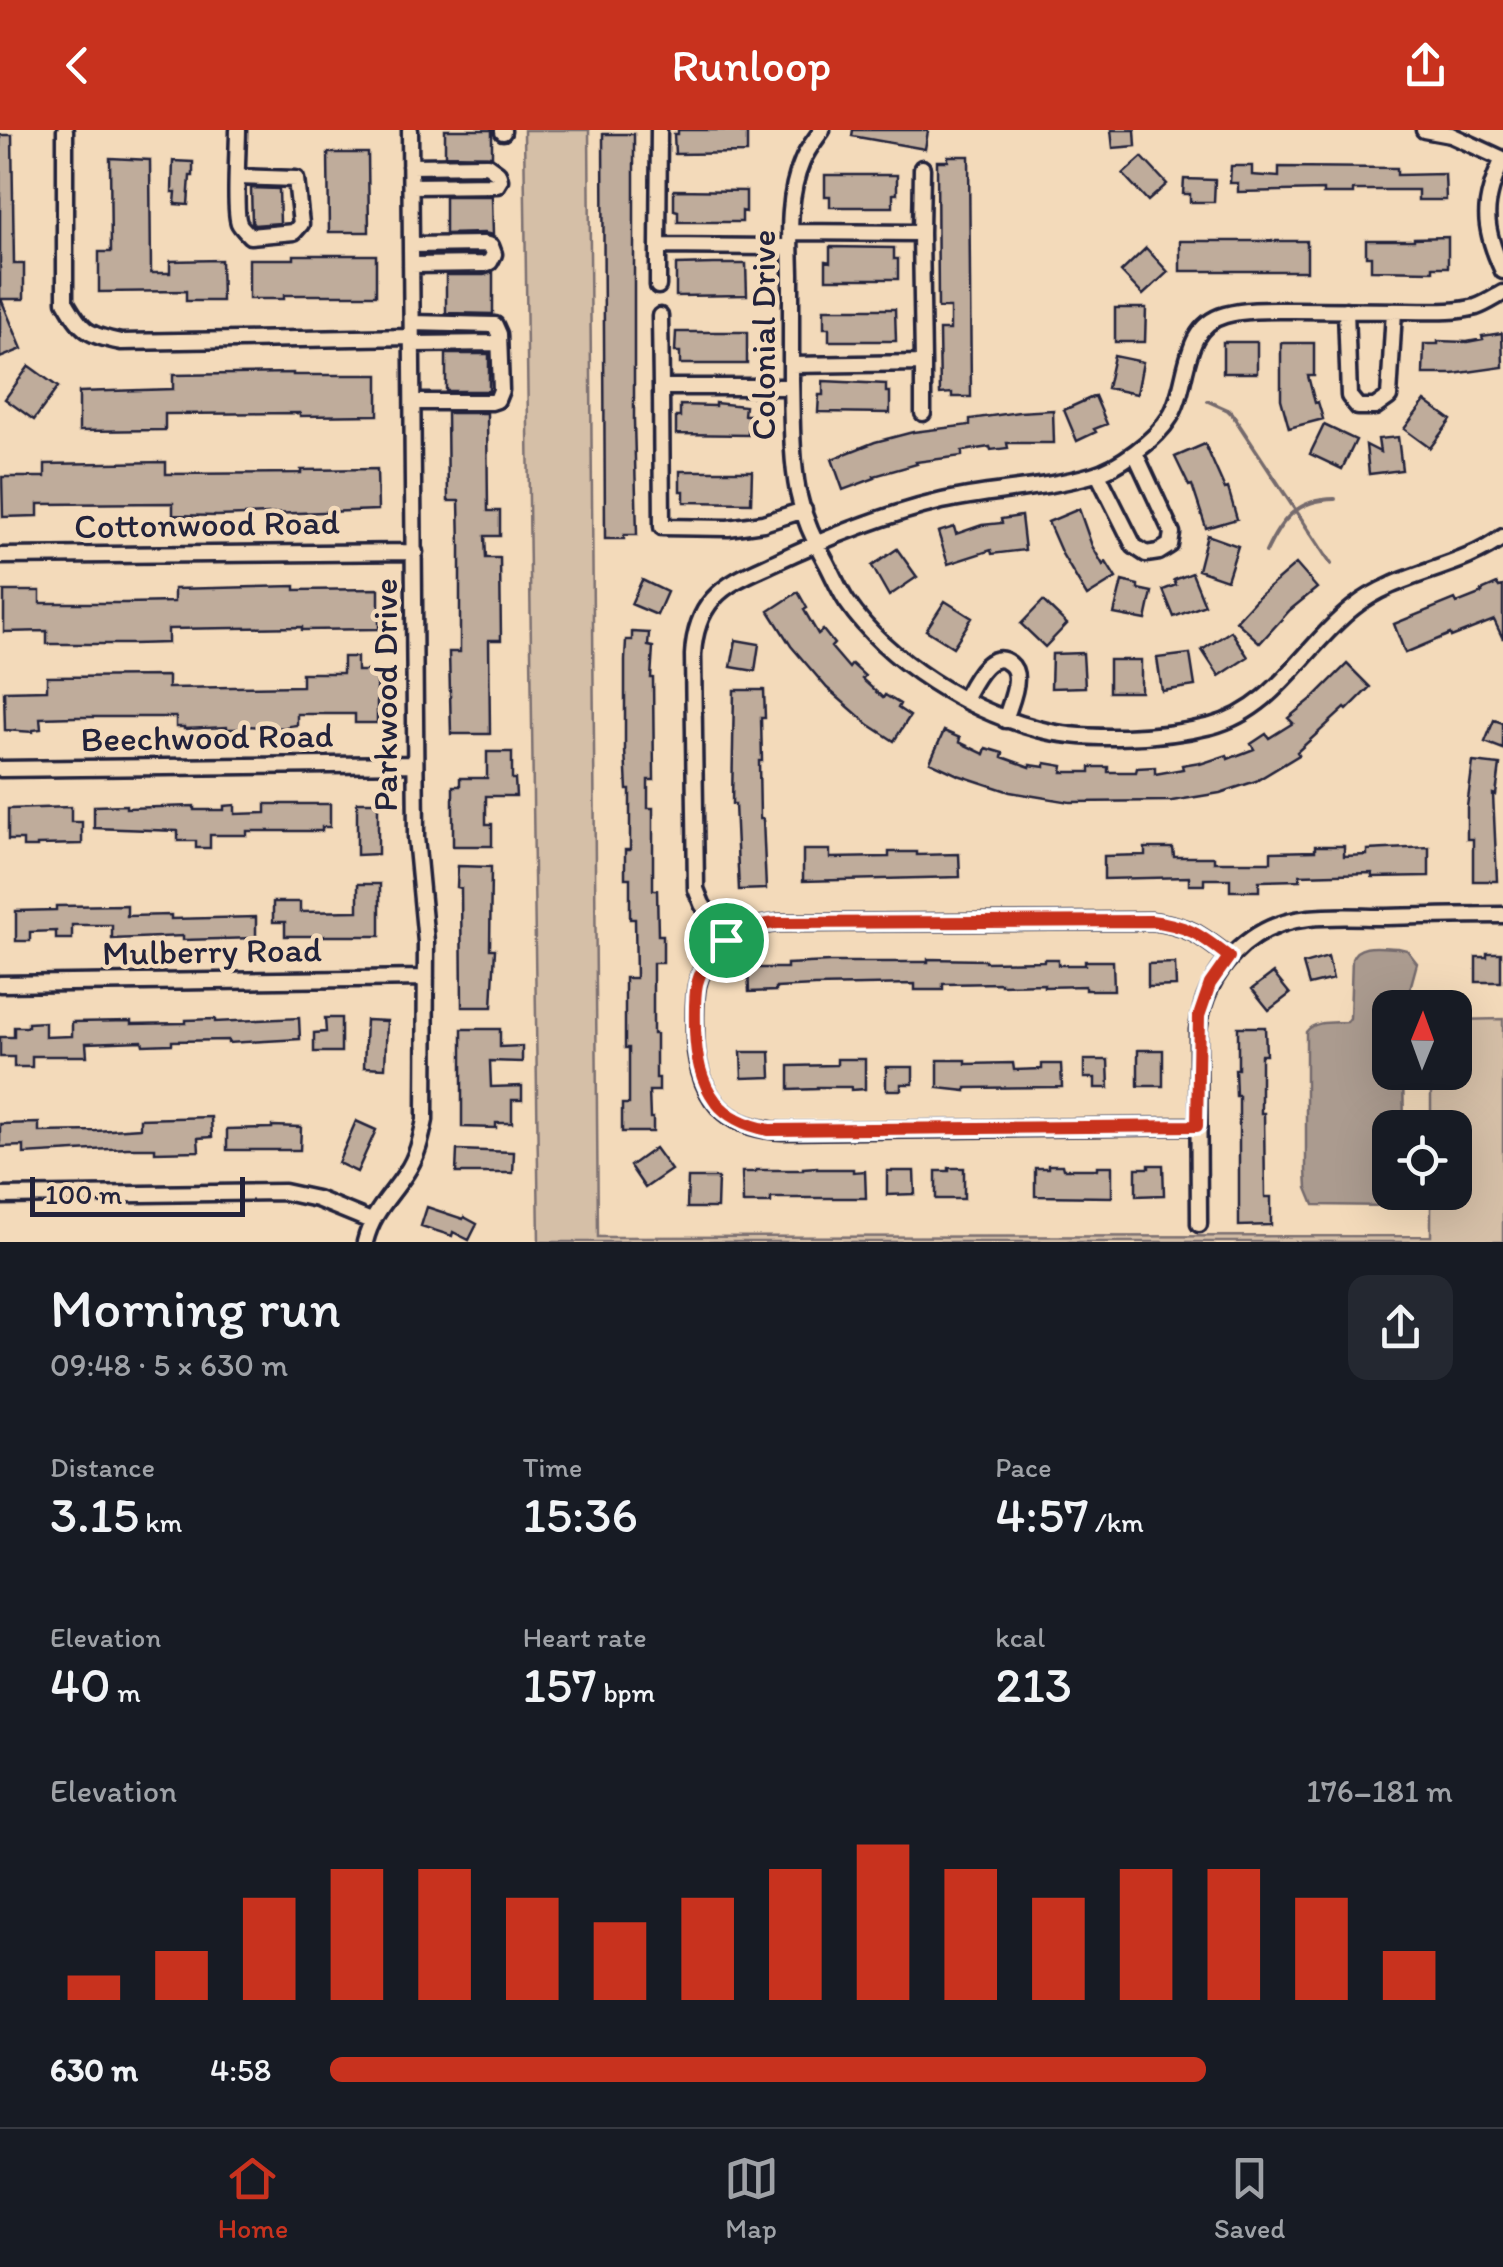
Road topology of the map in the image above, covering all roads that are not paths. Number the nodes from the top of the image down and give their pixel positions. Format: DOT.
graph roads {
  1 [pos="65,130"];
  2 [pos="238,130"];
  3 [pos="410,130"];
  4 [pos="660,130"];
  5 [pos="1424,130"];
  6 [pos="819,131"];
  7 [pos="1503,159"];
  8 [pos="410,166"];
  9 [pos="922,168"];
  10 [pos="238,176"];
  11 [pos="410,186"];
  12 [pos="921,232"];
  13 [pos="790,240"];
  14 [pos="411,245"];
  15 [pos="658,246"];
  16 [pos="411,265"];
  17 [pos="1503,270"];
  18 [pos="658,286"];
  19 [pos="1503,293"];
  20 [pos="1346,310"];
  21 [pos="1394,311"];
  22 [pos="660,316"];
  23 [pos="412,335"];
  24 [pos="923,363"];
  25 [pos="791,364"];
  26 [pos="660,387"];
  27 [pos="791,387"];
  28 [pos="413,402"];
  29 [pos="923,413"];
  30 [pos="1136,452"];
  31 [pos="1098,474"];
  32 [pos="804,510"];
  33 [pos="1503,537"];
  34 [pos="816,544"];
  35 [pos="415,552"];
  36 [pos="0,556"];
  37 [pos="964,699"];
  38 [pos="1005,720"];
  39 [pos="415,764"];
  40 [pos="0,769"];
  41 [pos="1503,915"];
  42 [pos="726,940"];
  43 [pos="1229,957"];
  44 [pos="426,978"];
  45 [pos="0,984"];
  46 [pos="1197,1126"];
  47 [pos="0,1196"];
  48 [pos="370,1221"];
  49 [pos="1199,1224"];
  50 [pos="364,1242"];
  1 -- 23 [label="street"];
  2 -- 10 [label="street"];
  3 -- 8 [label="street, Parkwood Drive"];
  4 -- 15 [label="street"];
  5 -- 7 [label="street"];
  6 -- 13 [label="street, Colonial Drive"];
  7 -- 17 [label="street"];
  8 -- 11 [label="street, Parkwood Drive"];
  8 -- 11 [label="street"];
  9 -- 12 [label="street"];
  10 -- 10 [label="street"];
  11 -- 14 [label="street, Parkwood Drive"];
  12 -- 13 [label="street"];
  12 -- 24 [label="street"];
  13 -- 15 [label="street"];
  13 -- 25 [label="street, Colonial Drive"];
  14 -- 16 [label="street, Parkwood Drive"];
  14 -- 16 [label="street"];
  15 -- 18 [label="street"];
  16 -- 23 [label="street, Parkwood Drive"];
  19 -- 21 [label="street"];
  20 -- 21 [label="street"];
  20 -- 21 [label="street"];
  20 -- 30 [label="street"];
  22 -- 26 [label="street"];
  23 -- 28 [label="street, Parkwood Drive"];
  23 -- 28 [label="street"];
  24 -- 25 [label="street"];
  24 -- 29 [label="street"];
  25 -- 27 [label="street, Colonial Drive"];
  26 -- 27 [label="street"];
  26 -- 32 [label="street"];
  27 -- 32 [label="street, Colonial Drive"];
  28 -- 35 [label="street, Parkwood Drive"];
  30 -- 31 [label="street"];
  30 -- 31 [label="street"];
  31 -- 34 [label="street"];
  32 -- 34 [label="street, Colonial Drive"];
  33 -- 38 [label="street, Colonial Drive"];
  34 -- 37 [label="street, Colonial Drive"];
  34 -- 42 [label="street"];
  35 -- 36 [label="street, Cottonwood Road"];
  35 -- 39 [label="street, Parkwood Drive"];
  37 -- 38 [label="street, Colonial Drive"];
  37 -- 38 [label="street"];
  39 -- 40 [label="street, Beechwood Road"];
  39 -- 44 [label="street, Parkwood Drive"];
  41 -- 43 [label="street"];
  42 -- 43 [label="street"];
  42 -- 46 [label="street"];
  43 -- 46 [label="street"];
  44 -- 45 [label="street, Mulberry Road"];
  44 -- 48 [label="street, Parkwood Drive"];
  46 -- 49 [label="street"];
  47 -- 48 [label="street"];
  48 -- 50 [label="street, Parkwood Drive"];
}
